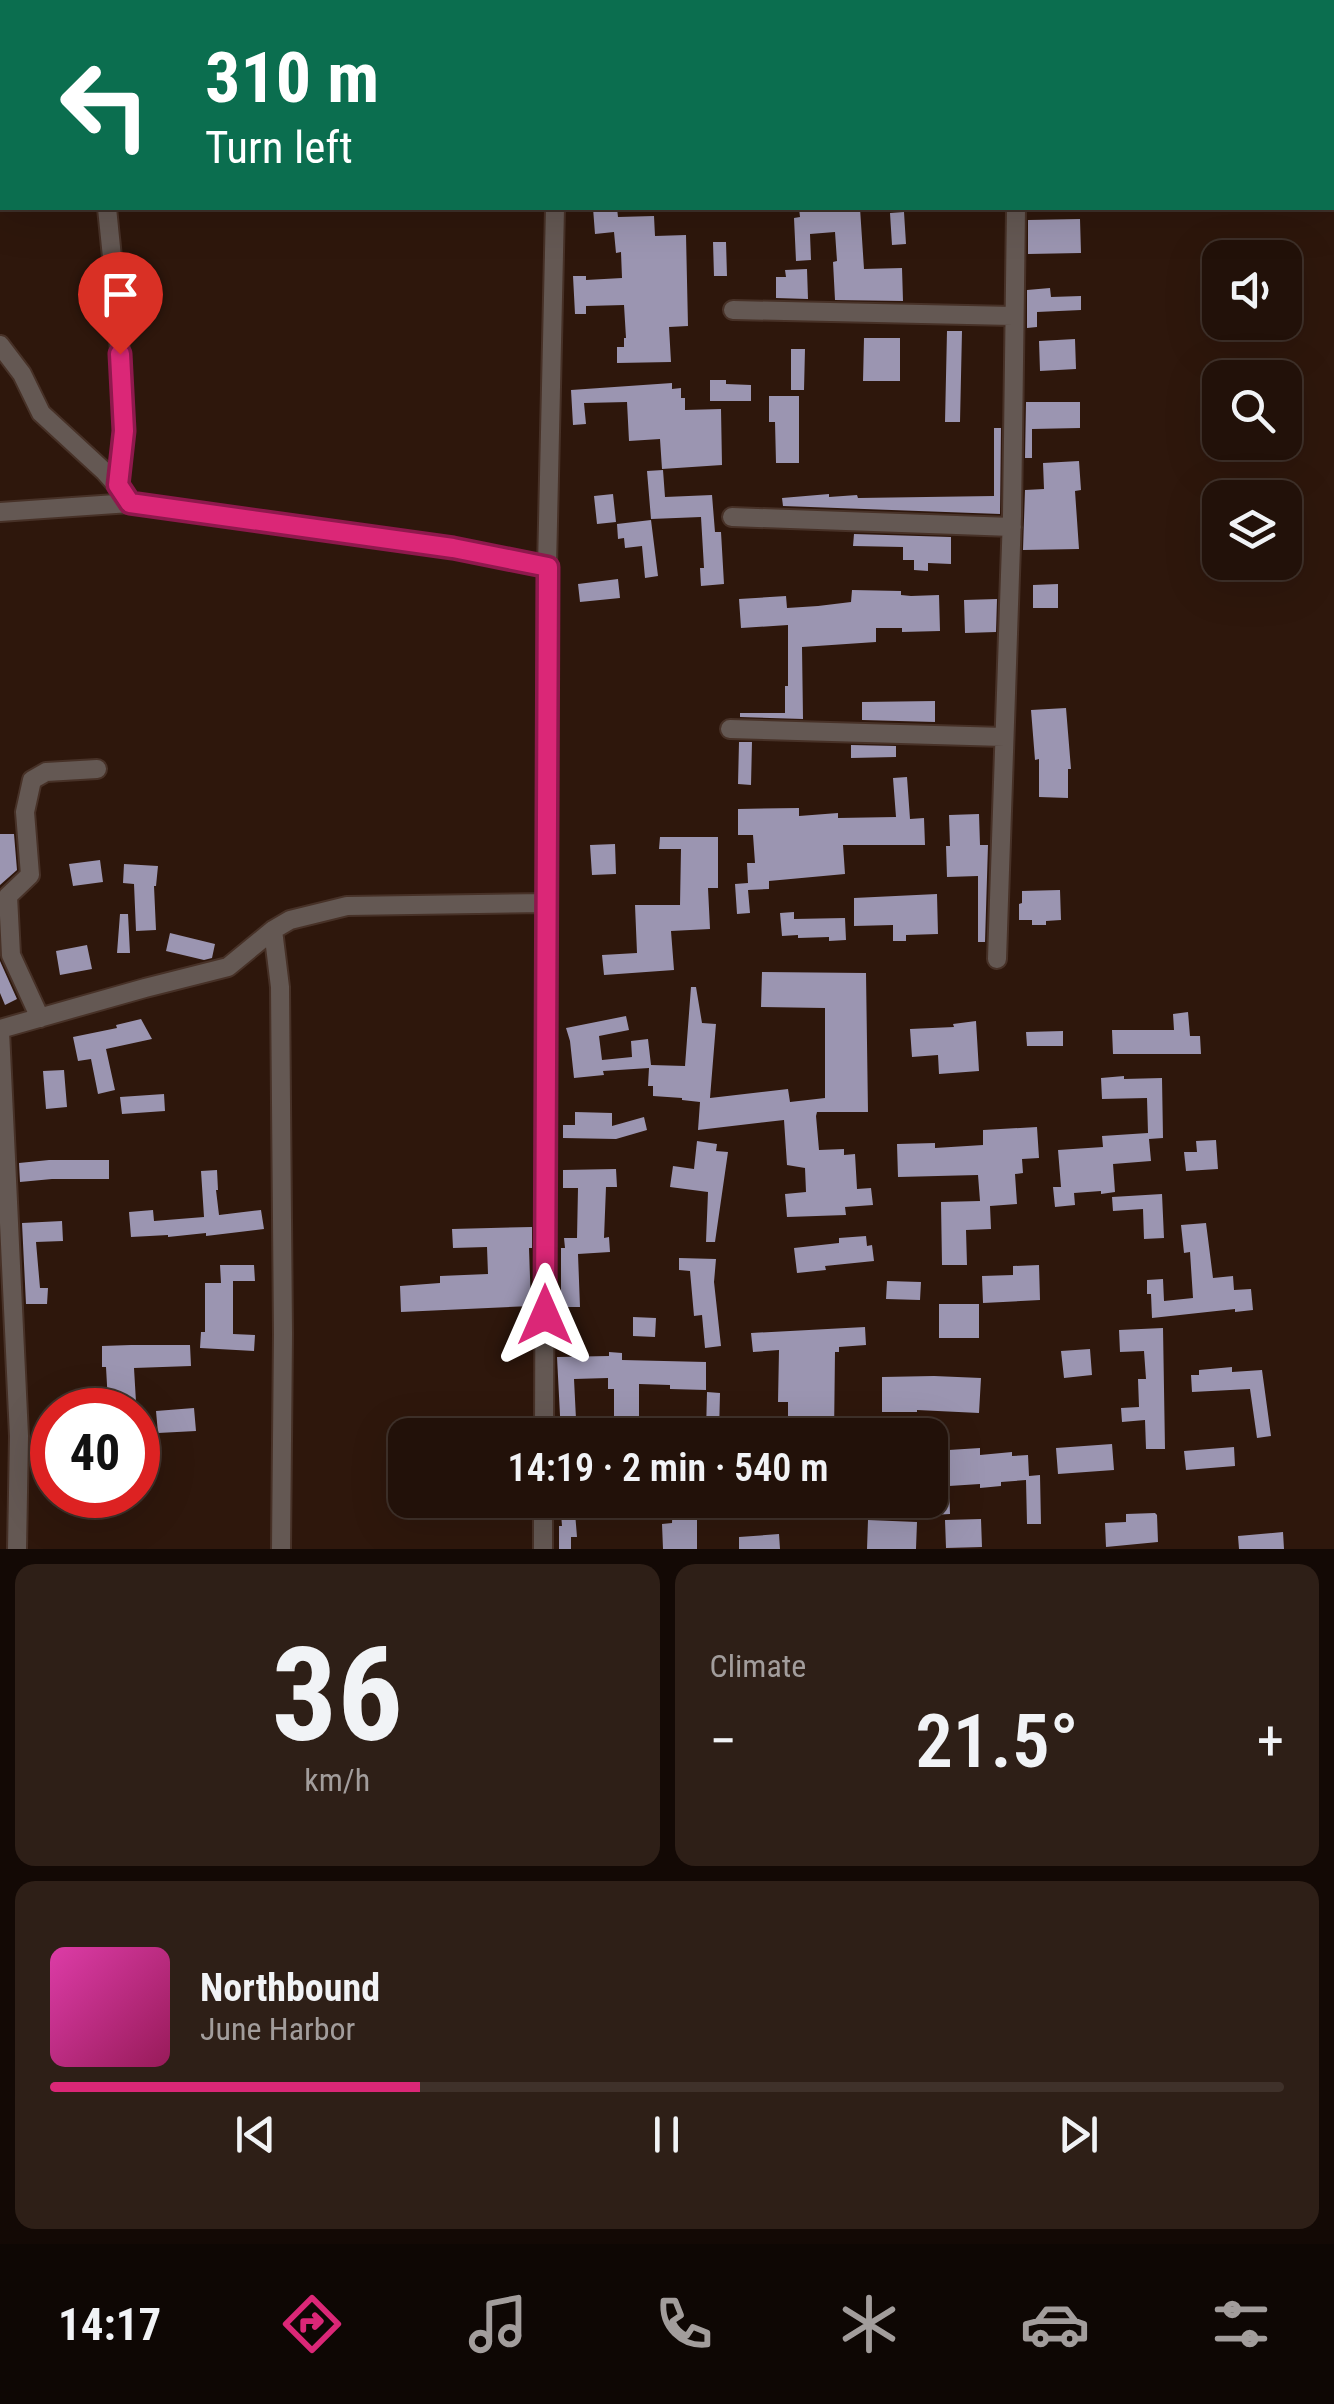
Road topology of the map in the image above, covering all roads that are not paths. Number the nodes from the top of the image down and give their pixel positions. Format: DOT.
graph roads {
  1 [pos="107,210"];
  2 [pos="555,210"];
  3 [pos="1016,210"];
  4 [pos="733,310"];
  5 [pos="1013,316"];
  6 [pos="0,345"];
  7 [pos="118,485"];
  8 [pos="130,503"];
  9 [pos="0,512"];
  10 [pos="732,517"];
  11 [pos="1012,527"];
  12 [pos="548,567"];
  13 [pos="730,729"];
  14 [pos="1004,737"];
  15 [pos="97,769"];
  16 [pos="4,896"];
  17 [pos="548,903"];
  18 [pos="272,930"];
  19 [pos="997,959"];
  20 [pos="40,1018"];
  21 [pos="0,1030"];
  22 [pos="544,1418"];
  23 [pos="10,1437"];
  24 [pos="544,1518"];
  25 [pos="17,1549"];
  26 [pos="281,1549"];
  27 [pos="543,1549"];
  1 -- 7 [label="street"];
  2 -- 12 [label="street"];
  3 -- 5 [label="street"];
  4 -- 5 [label="street"];
  5 -- 11 [label="street"];
  6 -- 7 [label="street"];
  7 -- 8 [label="street"];
  8 -- 9 [label="street"];
  8 -- 12 [label="street"];
  10 -- 11 [label="street"];
  11 -- 14 [label="street"];
  12 -- 17 [label="street"];
  13 -- 14 [label="street"];
  14 -- 19 [label="street"];
  15 -- 16 [label="street"];
  16 -- 20 [label="street"];
  17 -- 18 [label="street"];
  17 -- 22 [label="street"];
  18 -- 20 [label="street"];
  18 -- 26 [label="street"];
  20 -- 21 [label="street"];
  21 -- 23 [label="street"];
  23 -- 25 [label="street"];
  24 -- 27 [label="street"];
}
